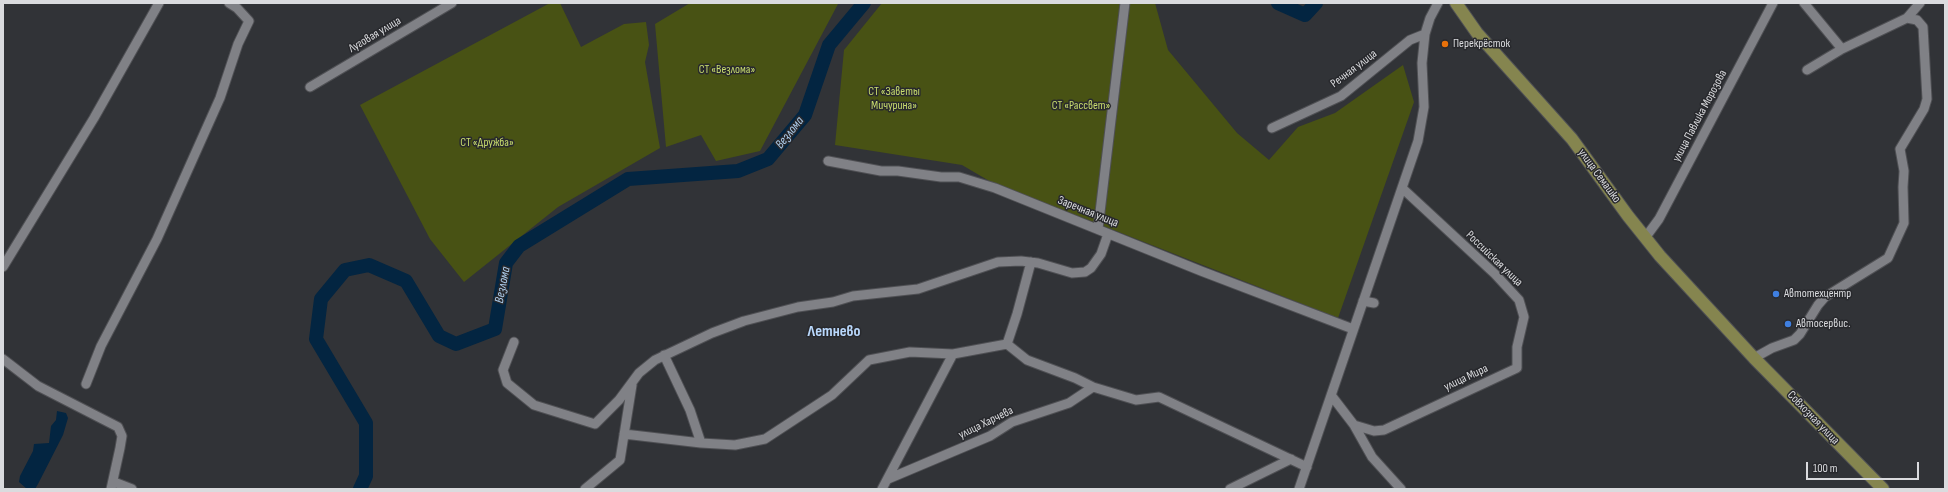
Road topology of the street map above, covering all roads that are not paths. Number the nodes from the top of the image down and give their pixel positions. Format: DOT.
graph roads {
  1 [pos="159,3"];
  2 [pos="229,3"];
  3 [pos="452,3"];
  4 [pos="1125,3"];
  5 [pos="1439,3"];
  6 [pos="1455,3"];
  7 [pos="1773,3"];
  8 [pos="1804,3"];
  9 [pos="1919,6"];
  10 [pos="1907,18"];
  11 [pos="1920,22"];
  12 [pos="1425,34"];
  13 [pos="1842,49"];
  14 [pos="1807,70"];
  15 [pos="310,87"];
  16 [pos="1272,128"];
  17 [pos="828,161"];
  18 [pos="1402,188"];
  19 [pos="1098,229"];
  20 [pos="1108,234"];
  21 [pos="1645,238"];
  22 [pos="1030,262"];
  23 [pos="3,267"];
  24 [pos="1363,300"];
  25 [pos="1374,303"];
  26 [pos="1353,329"];
  27 [pos="514,342"];
  28 [pos="1007,344"];
  29 [pos="1744,347"];
  30 [pos="953,354"];
  31 [pos="664,355"];
  32 [pos="1754,358"];
  33 [pos="3,359"];
  34 [pos="1517,368"];
  35 [pos="632,383"];
  36 [pos="86,384"];
  37 [pos="1092,387"];
  38 [pos="1331,395"];
  39 [pos="609,409"];
  40 [pos="626,422"];
  41 [pos="1354,425"];
  42 [pos="624,434"];
  43 [pos="701,443"];
  44 [pos="1291,459"];
  45 [pos="1307,467"];
  46 [pos="888,479"];
  47 [pos="112,485"];
  48 [pos="132,489"];
  49 [pos="585,489"];
  50 [pos="882,489"];
  51 [pos="1230,489"];
  52 [pos="1299,489"];
  53 [pos="1401,489"];
  54 [pos="1883,489"];
  1 -- 23 [label="street"];
  2 -- 36 [label="street"];
  3 -- 15 [label="street, Луговая улица"];
  4 -- 19 [label="street"];
  5 -- 12 [label="street"];
  6 -- 21 [label="main road, улица Семашко"];
  7 -- 21 [label="street, улица Павлика Морозова"];
  8 -- 13 [label="street"];
  9 -- 10 [label="street"];
  9 -- 11 [label="street"];
  10 -- 11 [label="street"];
  10 -- 13 [label="street"];
  11 -- 32 [label="street"];
  12 -- 16 [label="street, Речная улица"];
  12 -- 18 [label="street"];
  13 -- 14 [label="street"];
  17 -- 19 [label="street, Заречная улица"];
  18 -- 24 [label="street"];
  18 -- 34 [label="street, Российская улица"];
  19 -- 20 [label="street, Заречная улица"];
  20 -- 22 [label="street"];
  20 -- 26 [label="street, Заречная улица"];
  21 -- 29 [label="main road, улица Семашко"];
  22 -- 28 [label="street"];
  22 -- 31 [label="street"];
  24 -- 25 [label="street"];
  24 -- 26 [label="street"];
  26 -- 38 [label="street"];
  27 -- 39 [label="street"];
  28 -- 30 [label="street"];
  28 -- 37 [label="street"];
  29 -- 32 [label="main road, Совхозная улица"];
  30 -- 43 [label="street"];
  30 -- 46 [label="street"];
  31 -- 35 [label="street"];
  31 -- 43 [label="street"];
  32 -- 54 [label="main road, Совхозная улица"];
  33 -- 47 [label="street"];
  34 -- 41 [label="street, улица Мира"];
  35 -- 39 [label="street"];
  35 -- 40 [label="street"];
  37 -- 44 [label="street"];
  37 -- 46 [label="street, улица Харчева"];
  38 -- 41 [label="street"];
  38 -- 45 [label="street"];
  39 -- 40 [label="street"];
  40 -- 42 [label="street"];
  41 -- 53 [label="street"];
  42 -- 43 [label="street"];
  42 -- 49 [label="street"];
  44 -- 45 [label="street"];
  44 -- 51 [label="street"];
  45 -- 52 [label="street"];
  46 -- 50 [label="street"];
  47 -- 48 [label="street"];
}
